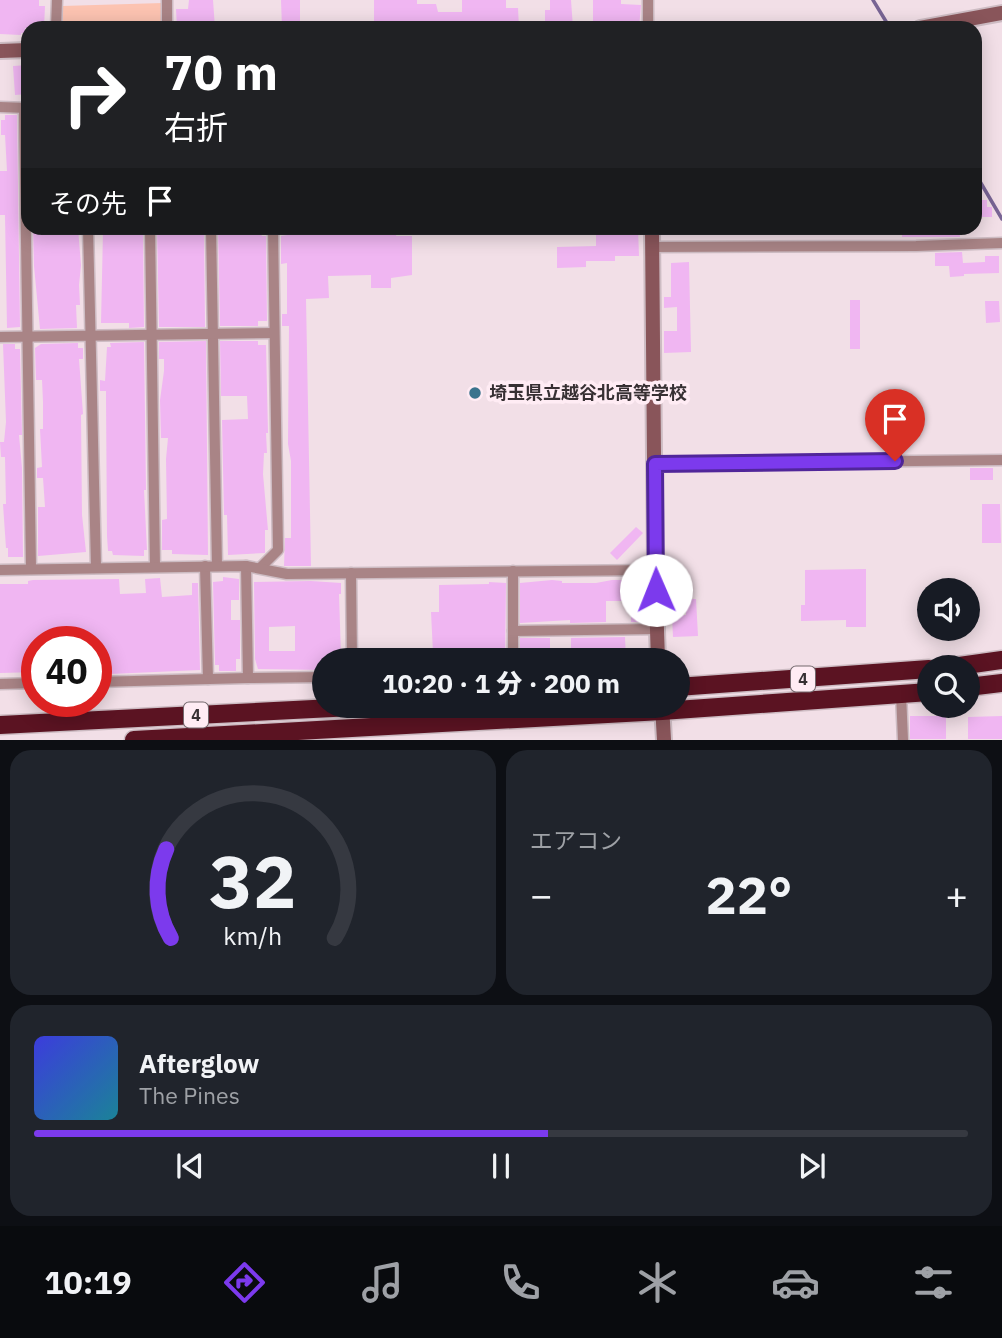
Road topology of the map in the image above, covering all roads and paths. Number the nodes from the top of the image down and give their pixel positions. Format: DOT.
graph roads {
  1 [pos="57,0"];
  2 [pos="167,0"];
  3 [pos="648,0"];
  4 [pos="1002,13"];
  5 [pos="56,21"];
  6 [pos="167,21"];
  7 [pos="648,21"];
  8 [pos="958,21"];
  9 [pos="21,50"];
  10 [pos="0,51"];
  11 [pos="0,107"];
  12 [pos="21,108"];
  13 [pos="27,235"];
  14 [pos="88,235"];
  15 [pos="150,235"];
  16 [pos="211,235"];
  17 [pos="273,235"];
  18 [pos="652,235"];
  19 [pos="1002,243"];
  20 [pos="652,247"];
  21 [pos="212,332"];
  22 [pos="150,333"];
  23 [pos="274,333"];
  24 [pos="89,334"];
  25 [pos="27,336"];
  26 [pos="0,337"];
  27 [pos="1002,460"];
  28 [pos="655,464"];
  29 [pos="155,566"];
  30 [pos="205,566"];
  31 [pos="217,566"];
  32 [pos="246,566"];
  33 [pos="96,567"];
  34 [pos="260,568"];
  35 [pos="31,569"];
  36 [pos="0,570"];
  37 [pos="655,570"];
  38 [pos="513,571"];
  39 [pos="351,573"];
  40 [pos="657,629"];
  41 [pos="513,631"];
  42 [pos="352,648"];
  43 [pos="513,648"];
  44 [pos="658,648"];
  45 [pos="1002,660"];
  46 [pos="980,663"];
  47 [pos="917,670"];
  48 [pos="312,677"];
  49 [pos="248,678"];
  50 [pos="208,679"];
  51 [pos="112,682"];
  52 [pos="21,683"];
  53 [pos="1002,683"];
  54 [pos="0,684"];
  55 [pos="690,686"];
  56 [pos="980,686"];
  57 [pos="917,693"];
  58 [pos="901,694"];
  59 [pos="690,706"];
  60 [pos="312,709"];
  61 [pos="526,718"];
  62 [pos="663,718"];
  63 [pos="0,726"];
  64 [pos="280,736"];
  65 [pos="134,740"];
  66 [pos="664,740"];
  67 [pos="902,740"];
  1 -- 5 [label="street"];
  2 -- 6 [label="street"];
  3 -- 7 [label="street"];
  4 -- 8 [label="street"];
  9 -- 10 [label="street"];
  11 -- 12 [label="street"];
  13 -- 25 [label="street"];
  14 -- 24 [label="street"];
  15 -- 22 [label="street"];
  16 -- 21 [label="street"];
  17 -- 23 [label="street"];
  18 -- 20 [label="street"];
  19 -- 20 [label="street"];
  20 -- 28 [label="street"];
  21 -- 22 [label="street"];
  21 -- 23 [label="street"];
  21 -- 31 [label="street"];
  22 -- 24 [label="street"];
  22 -- 29 [label="street"];
  23 -- 34 [label="street"];
  24 -- 25 [label="street"];
  24 -- 33 [label="street"];
  25 -- 26 [label="street"];
  25 -- 35 [label="street"];
  27 -- 28 [label="street"];
  28 -- 37 [label="street"];
  29 -- 30 [label="street"];
  29 -- 33 [label="street"];
  30 -- 31 [label="street"];
  30 -- 50 [label="street"];
  31 -- 32 [label="street"];
  32 -- 34 [label="street"];
  32 -- 49 [label="street"];
  33 -- 35 [label="street"];
  34 -- 39 [label="street"];
  35 -- 36 [label="street"];
  37 -- 38 [label="street"];
  37 -- 40 [label="street"];
  38 -- 39 [label="street"];
  38 -- 41 [label="street"];
  39 -- 42 [label="street"];
  40 -- 41 [label="street"];
  40 -- 44 [label="street"];
  41 -- 43 [label="street"];
  45 -- 46 [label="highway"];
  47 -- 55 [label="highway, 4"];
  48 -- 49 [label="street"];
  49 -- 50 [label="street"];
  50 -- 51 [label="street"];
  52 -- 54 [label="street"];
  53 -- 56 [label="highway"];
  57 -- 58 [label="highway, 4"];
  58 -- 59 [label="highway, 4"];
  58 -- 67 [label="street"];
  60 -- 63 [label="highway, 4"];
  61 -- 64 [label="highway, 4"];
  62 -- 66 [label="street"];
  64 -- 65 [label="highway, 4"];
}
